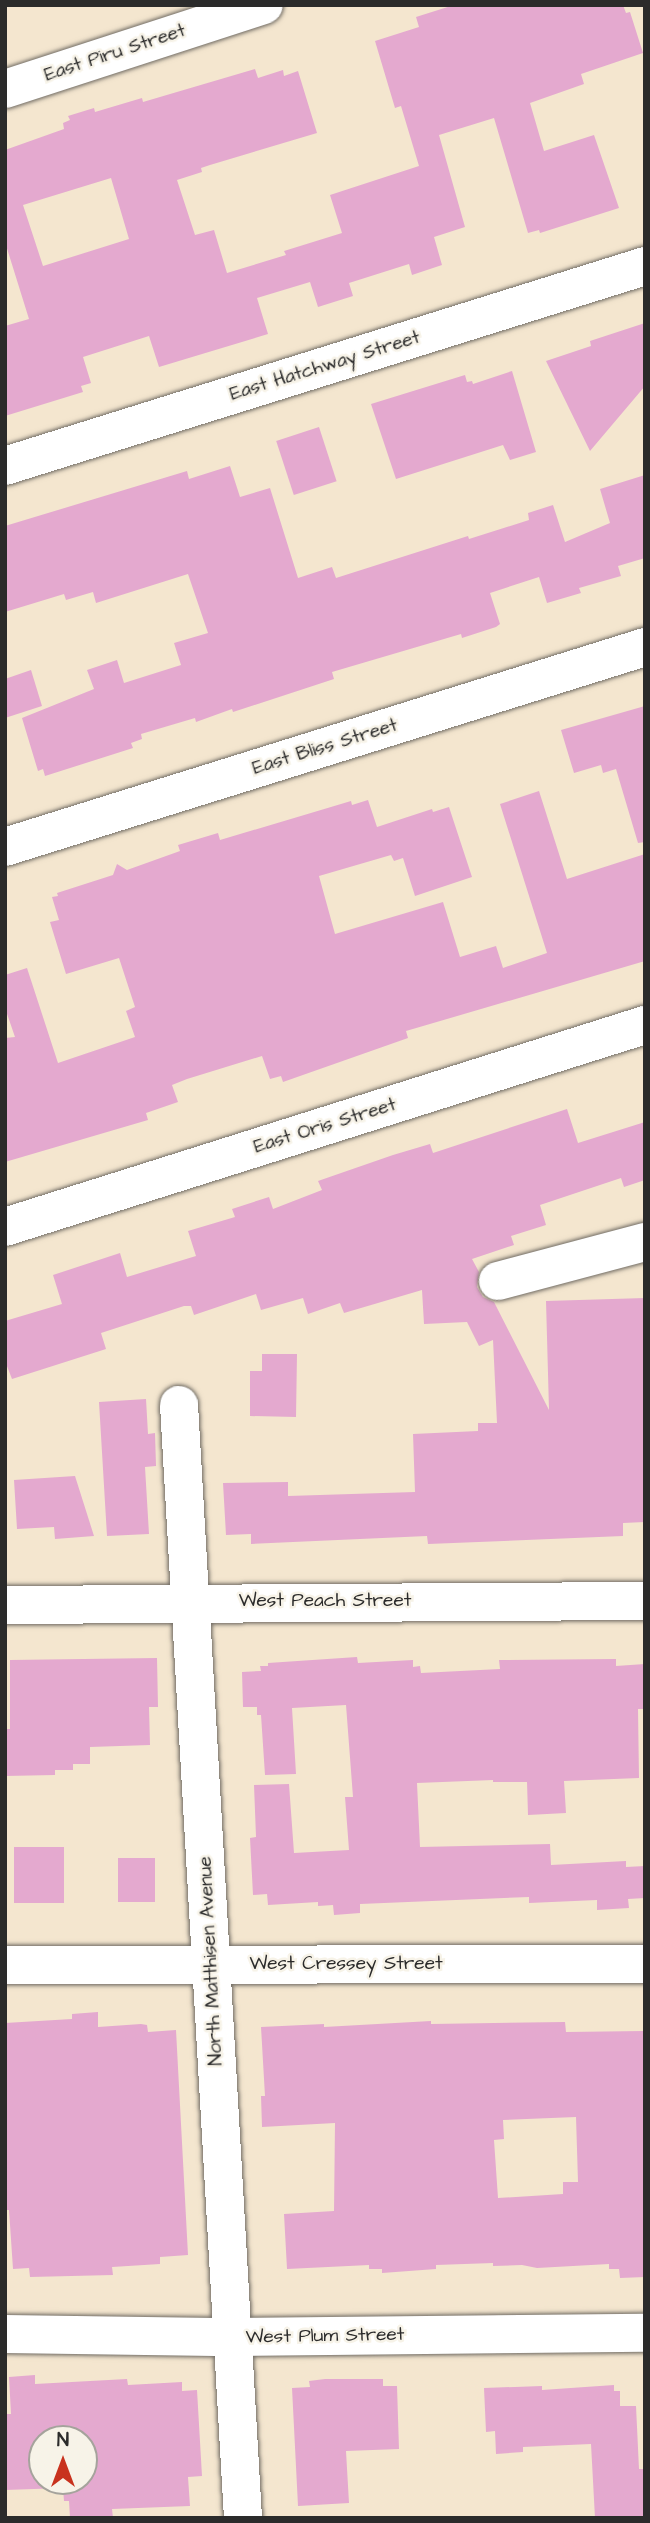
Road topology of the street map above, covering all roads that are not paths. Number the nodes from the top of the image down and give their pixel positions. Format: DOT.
graph roads {
  1 [pos="264,5"];
  2 [pos="5,89"];
  3 [pos="645,266"];
  4 [pos="5,466"];
  5 [pos="645,647"];
  6 [pos="5,847"];
  7 [pos="645,1025"];
  8 [pos="5,1227"];
  9 [pos="645,1242"];
  10 [pos="498,1281"];
  11 [pos="179,1405"];
  12 [pos="190,1601"];
  13 [pos="645,1601"];
  14 [pos="5,1605"];
  15 [pos="211,1964"];
  16 [pos="645,1964"];
  17 [pos="5,1965"];
  18 [pos="645,2333"];
  19 [pos="5,2334"];
  20 [pos="233,2337"];
  21 [pos="243,2518"];
  1 -- 2 [label="street, East Piru Street"];
  3 -- 4 [label="street, East Hatchway Street"];
  5 -- 6 [label="street, East Bliss Street"];
  7 -- 8 [label="street, East Oris Street"];
  9 -- 10 [label="street"];
  11 -- 12 [label="street, North Matthisen Avenue"];
  12 -- 13 [label="street, West Peach Street"];
  12 -- 14 [label="street, West Peach Street"];
  12 -- 15 [label="street, North Matthisen Avenue"];
  15 -- 16 [label="street, West Cressey Street"];
  15 -- 17 [label="street, West Cressey Street"];
  15 -- 20 [label="street, North Matthisen Avenue"];
  18 -- 20 [label="street, West Plum Street"];
  19 -- 20 [label="street, West Plum Street"];
  20 -- 21 [label="street, North Matthisen Avenue"];
}
